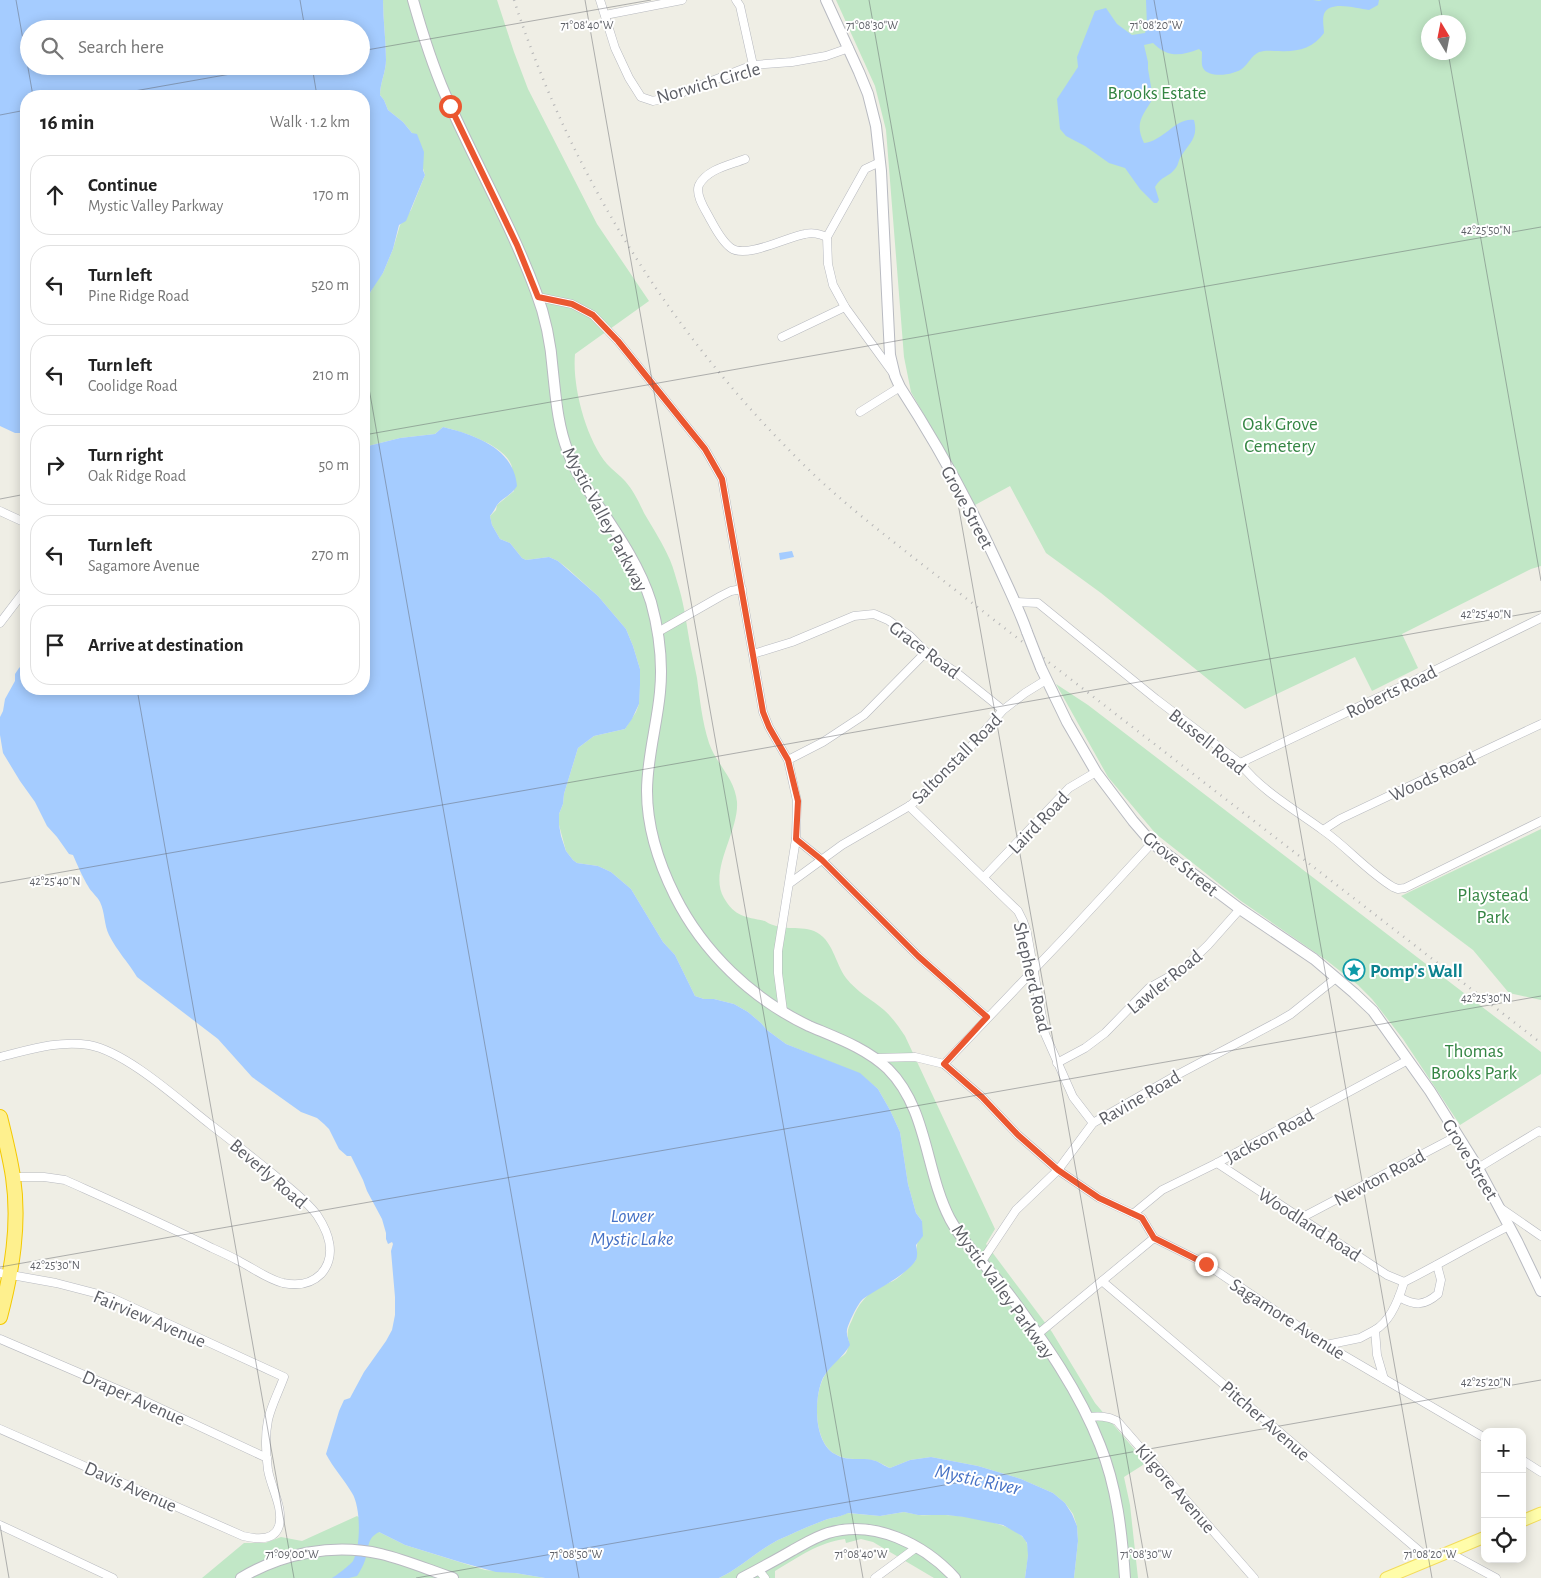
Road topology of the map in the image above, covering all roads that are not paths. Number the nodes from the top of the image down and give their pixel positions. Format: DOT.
graph roads {
  1 [pos="413,0"];
  2 [pos="600,0"];
  3 [pos="682,0"];
  4 [pos="736,0"];
  5 [pos="826,0"];
  6 [pos="605,15"];
  7 [pos="849,48"];
  8 [pos="753,65"];
  9 [pos="745,159"];
  10 [pos="880,162"];
  11 [pos="827,237"];
  12 [pos="538,297"];
  13 [pos="845,307"];
  14 [pos="782,337"];
  15 [pos="895,376"];
  16 [pos="900,387"];
  17 [pos="860,412"];
  18 [pos="0,511"];
  19 [pos="20,520"];
  20 [pos="742,589"];
  21 [pos="20,597"];
  22 [pos="1016,602"];
  23 [pos="1541,618"];
  24 [pos="0,623"];
  25 [pos="658,632"];
  26 [pos="926,652"];
  27 [pos="753,654"];
  28 [pos="1046,680"];
  29 [pos="1004,710"];
  30 [pos="1541,724"];
  31 [pos="788,760"];
  32 [pos="1240,763"];
  33 [pos="1096,772"];
  34 [pos="908,806"];
  35 [pos="1541,821"];
  36 [pos="1323,830"];
  37 [pos="796,839"];
  38 [pos="1152,843"];
  39 [pos="822,860"];
  40 [pos="984,877"];
  41 [pos="790,883"];
  42 [pos="1240,909"];
  43 [pos="1034,969"];
  44 [pos="1336,978"];
  45 [pos="783,1011"];
  46 [pos="987,1017"];
  47 [pos="0,1057"];
  48 [pos="876,1058"];
  49 [pos="1408,1060"];
  50 [pos="1057,1063"];
  51 [pos="944,1064"];
  52 [pos="0,1117"];
  53 [pos="1093,1123"];
  54 [pos="1541,1132"];
  55 [pos="1457,1136"];
  56 [pos="1217,1163"];
  57 [pos="1478,1168"];
  58 [pos="1058,1170"];
  59 [pos="13,1177"];
  60 [pos="1499,1207"];
  61 [pos="1133,1214"];
  62 [pos="1301,1218"];
  63 [pos="1509,1226"];
  64 [pos="1541,1236"];
  65 [pos="1154,1238"];
  66 [pos="982,1261"];
  67 [pos="1437,1265"];
  68 [pos="5,1275"];
  69 [pos="1102,1281"];
  70 [pos="1404,1282"];
  71 [pos="1541,1292"];
  72 [pos="1399,1297"];
  73 [pos="0,1317"];
  74 [pos="1375,1330"];
  75 [pos="1038,1334"];
  76 [pos="0,1339"];
  77 [pos="1326,1345"];
  78 [pos="1384,1379"];
  79 [pos="1088,1417"];
  80 [pos="0,1428"];
  81 [pos="1481,1436"];
  82 [pos="267,1458"];
  83 [pos="1526,1463"];
  84 [pos="1541,1472"];
  85 [pos="1541,1513"];
  86 [pos="1526,1519"];
  87 [pos="0,1524"];
  88 [pos="1481,1539"];
  89 [pos="917,1547"];
  90 [pos="1448,1552"];
  91 [pos="1430,1560"];
  92 [pos="758,1569"];
  93 [pos="113,1578"];
  94 [pos="241,1578"];
  95 [pos="453,1578"];
  96 [pos="742,1578"];
  97 [pos="765,1578"];
  98 [pos="875,1578"];
  99 [pos="955,1578"];
  100 [pos="1125,1578"];
  101 [pos="1254,1578"];
  102 [pos="1386,1578"];
  103 [pos="1496,1578"];
  1 -- 12 [label="main road, Mystic Valley Parkway"];
  2 -- 6 [label="street, Norwich Circle"];
  3 -- 6 [label="street"];
  4 -- 8 [label="street"];
  5 -- 7 [label="main road, Grove Street"];
  6 -- 8 [label="street, Norwich Circle"];
  7 -- 8 [label="street, Norwich Circle"];
  7 -- 10 [label="main road, Grove Street"];
  9 -- 11 [label="street"];
  10 -- 11 [label="street"];
  10 -- 15 [label="main road, Grove Street"];
  11 -- 13 [label="street, Grove Street"];
  12 -- 20 [label="street"];
  12 -- 25 [label="main road, Mystic Valley Parkway"];
  13 -- 14 [label="street"];
  13 -- 15 [label="street, Grove Street"];
  15 -- 16 [label="main road, Grove Street"];
  16 -- 17 [label="street"];
  16 -- 22 [label="main road, Grove Street"];
  18 -- 19 [label="street"];
  20 -- 25 [label="street"];
  20 -- 27 [label="street"];
  21 -- 24 [label="street"];
  22 -- 28 [label="main road, Grove Street, bridge"];
  22 -- 32 [label="street, Bussell Road"];
  23 -- 32 [label="street, Roberts Road"];
  25 -- 45 [label="main road, Mystic Valley Parkway"];
  26 -- 27 [label="street, Grace Road"];
  26 -- 29 [label="street, Grace Road"];
  26 -- 31 [label="street"];
  27 -- 31 [label="street"];
  28 -- 29 [label="street, Saltonstall Road"];
  28 -- 33 [label="main road, Grove Street"];
  29 -- 34 [label="street, Saltonstall Road"];
  30 -- 36 [label="street, Woods Road"];
  31 -- 37 [label="street"];
  32 -- 36 [label="street, Bussell Road"];
  33 -- 38 [label="main road, Grove Street"];
  33 -- 40 [label="street, Laird Road"];
  34 -- 39 [label="street, Saltonstall Road"];
  34 -- 40 [label="street, Shepherd Road"];
  35 -- 36 [label="street, Bussell Road"];
  37 -- 39 [label="street"];
  37 -- 41 [label="street"];
  38 -- 42 [label="main road, Grove Street"];
  38 -- 43 [label="street"];
  39 -- 41 [label="street, Saltonstall Road"];
  39 -- 46 [label="street"];
  40 -- 43 [label="street, Shepherd Road"];
  41 -- 45 [label="street"];
  42 -- 44 [label="main road, Grove Street"];
  42 -- 50 [label="street, Lawler Road"];
  43 -- 46 [label="street"];
  43 -- 50 [label="street, Shepherd Road"];
  44 -- 49 [label="main road, Grove Street"];
  44 -- 53 [label="street, Ravine Road"];
  45 -- 48 [label="main road, Mystic Valley Parkway"];
  46 -- 51 [label="street"];
  47 -- 59 [label="street, Beverly Road"];
  48 -- 51 [label="street"];
  48 -- 66 [label="main road, Mystic Valley Parkway"];
  49 -- 55 [label="main road, Grove Street"];
  49 -- 56 [label="street, Jackson Road"];
  50 -- 53 [label="street, Shepherd Road"];
  51 -- 58 [label="street"];
  52 -- 59 [label="highway"];
  53 -- 58 [label="street, Ravine Road"];
  54 -- 57 [label="street"];
  55 -- 57 [label="main road, Grove Street"];
  55 -- 62 [label="street, Newton Road"];
  56 -- 61 [label="street, Jackson Road"];
  56 -- 62 [label="street, Woodland Road"];
  57 -- 60 [label="main road, Grove Street"];
  58 -- 61 [label="street"];
  58 -- 66 [label="street, Ravine Road"];
  59 -- 68 [label="highway"];
  60 -- 63 [label="main road, Grove Street"];
  60 -- 64 [label="street"];
  61 -- 65 [label="street"];
  62 -- 70 [label="street, Woodland Road"];
  63 -- 67 [label="street"];
  63 -- 71 [label="main road, Grove Street"];
  65 -- 69 [label="street"];
  65 -- 77 [label="street, Sagamore Avenue"];
  66 -- 75 [label="main road, Mystic Valley Parkway"];
  67 -- 70 [label="street"];
  67 -- 72 [label="street"];
  68 -- 73 [label="highway"];
  68 -- 82 [label="street, Fairview Avenue"];
  69 -- 75 [label="street"];
  69 -- 91 [label="street, Pitcher Avenue"];
  70 -- 72 [label="street"];
  72 -- 74 [label="street"];
  74 -- 77 [label="street"];
  74 -- 78 [label="street"];
  75 -- 79 [label="main road, Mystic Valley Parkway"];
  76 -- 82 [label="street, Draper Avenue"];
  77 -- 78 [label="street, Sagamore Avenue"];
  78 -- 81 [label="street, Sagamore Avenue"];
  79 -- 100 [label="main road, Mystic Valley Parkway"];
  79 -- 101 [label="street, Kilgore Avenue"];
  80 -- 82 [label="street, Davis Avenue"];
  83 -- 84 [label="street"];
  85 -- 86 [label="main road"];
  87 -- 93 [label="street"];
  88 -- 90 [label="main road"];
  89 -- 92 [label="main road"];
  89 -- 98 [label="street"];
  89 -- 99 [label="main road"];
  90 -- 91 [label="main road"];
  90 -- 103 [label="street"];
  91 -- 102 [label="main road"];
  92 -- 96 [label="main road"];
  92 -- 97 [label="street"];
  94 -- 95 [label="main road"];
}
